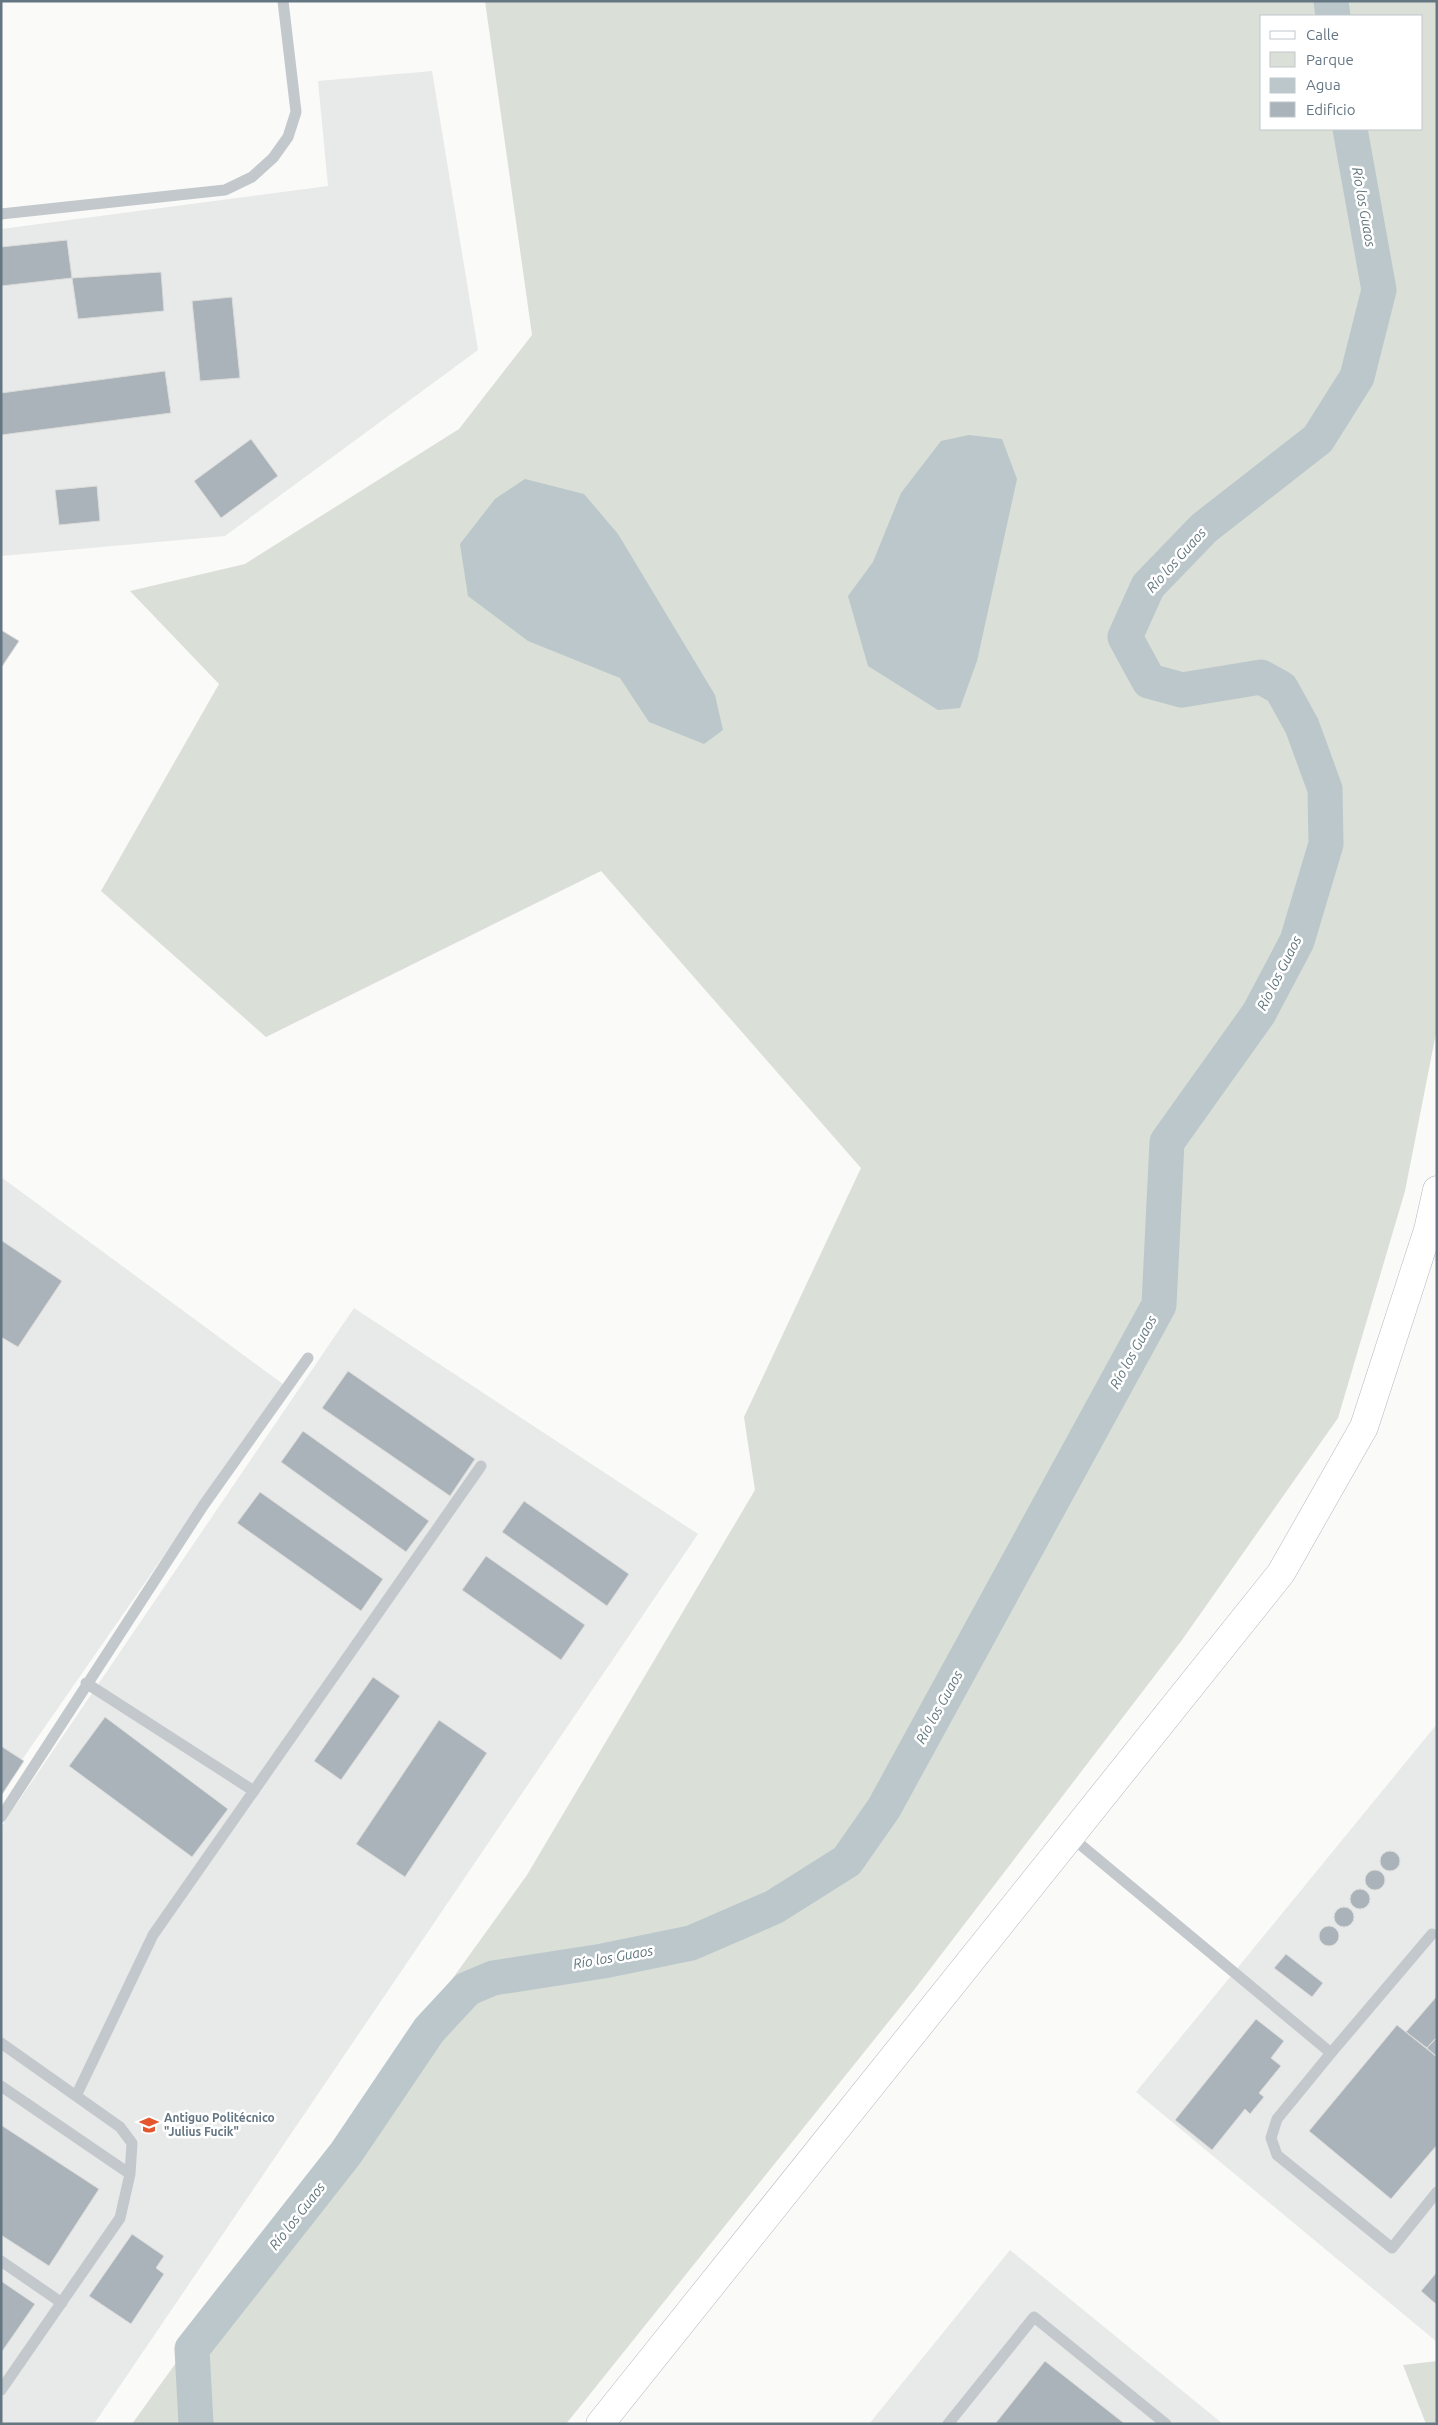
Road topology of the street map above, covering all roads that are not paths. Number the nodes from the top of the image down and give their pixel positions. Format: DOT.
graph roads {
  1 [pos="283,1"];
  2 [pos="1,214"];
  3 [pos="1437,1190"];
  4 [pos="1433,1232"];
  5 [pos="308,1358"];
  6 [pos="481,1466"];
  7 [pos="86,1683"];
  8 [pos="254,1791"];
  9 [pos="1,1817"];
  10 [pos="1070,1836"];
  11 [pos="1432,1934"];
  12 [pos="1,2043"];
  13 [pos="1331,2053"];
  14 [pos="1,2086"];
  15 [pos="76,2096"];
  16 [pos="130,2174"];
  17 [pos="1437,2192"];
  18 [pos="1,2261"];
  19 [pos="62,2303"];
  20 [pos="1,2390"];
  21 [pos="600,2424"];
  22 [pos="948,2424"];
  23 [pos="1166,2424"];
  1 -- 2 [label="lane"];
  3 -- 4 [label="street"];
  4 -- 10 [label="street"];
  5 -- 7 [label="lane"];
  6 -- 8 [label="lane"];
  7 -- 8 [label="lane"];
  7 -- 9 [label="lane"];
  8 -- 15 [label="lane"];
  10 -- 13 [label="lane"];
  10 -- 21 [label="street"];
  11 -- 13 [label="lane"];
  12 -- 15 [label="lane"];
  13 -- 17 [label="lane"];
  14 -- 16 [label="lane"];
  15 -- 16 [label="lane"];
  16 -- 19 [label="lane"];
  18 -- 19 [label="lane"];
  19 -- 20 [label="lane"];
  22 -- 23 [label="lane"];
}
